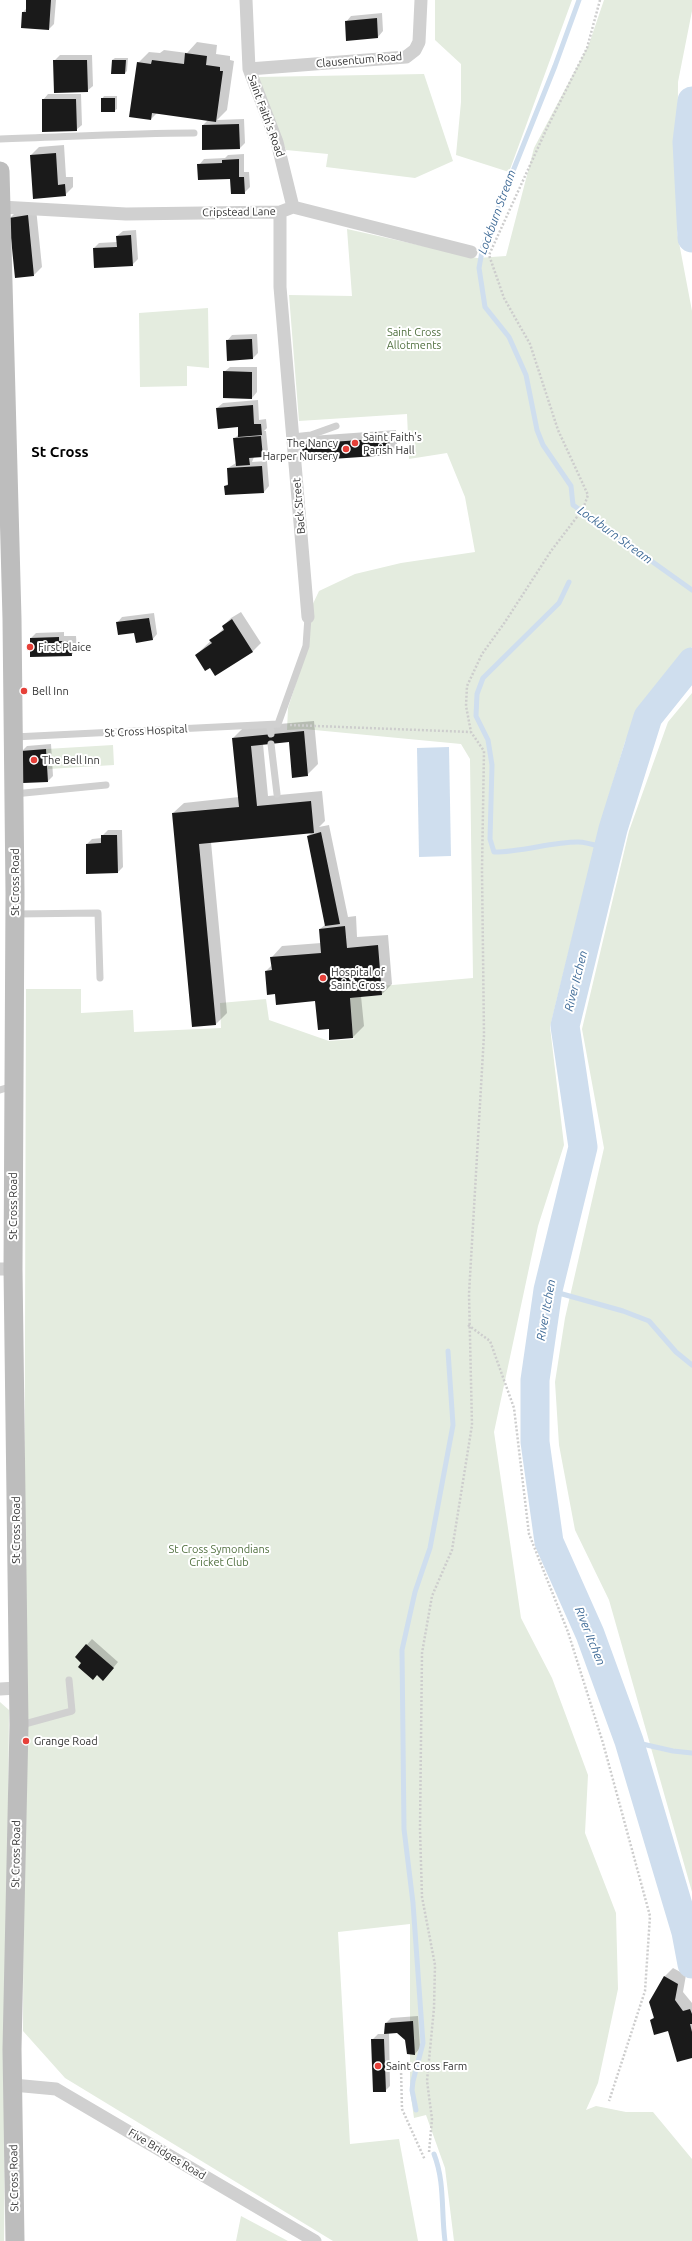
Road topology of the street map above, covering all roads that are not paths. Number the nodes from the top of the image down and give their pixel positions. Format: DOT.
graph roads {
  1 [pos="246,0"];
  2 [pos="421,0"];
  3 [pos="249,69"];
  4 [pos="194,133"];
  5 [pos="0,139"];
  6 [pos="0,172"];
  7 [pos="293,206"];
  8 [pos="1,207"];
  9 [pos="280,212"];
  10 [pos="471,252"];
  11 [pos="336,426"];
  12 [pos="293,437"];
  13 [pos="308,617"];
  14 [pos="7,679"];
  15 [pos="278,724"];
  16 [pos="270,725"];
  17 [pos="271,734"];
  18 [pos="14,737"];
  19 [pos="271,744"];
  20 [pos="106,785"];
  21 [pos="14,794"];
  22 [pos="277,794"];
  23 [pos="15,914"];
  24 [pos="100,978"];
  25 [pos="7,1088"];
  26 [pos="7,1269"];
  27 [pos="69,1680"];
  28 [pos="9,1688"];
  29 [pos="19,1726"];
  30 [pos="13,2084"];
  31 [pos="15,2241"];
  32 [pos="315,2241"];
  1 -- 3 [label="street, Saint Faith's Road"];
  2 -- 3 [label="street, Clausentum Road"];
  3 -- 7 [label="street, Saint Faith's Road"];
  4 -- 5 [label="lane"];
  6 -- 8 [label="main road, St Cross Road"];
  7 -- 9 [label="street, Cripstead Lane"];
  7 -- 10 [label="street"];
  8 -- 9 [label="street, Cripstead Lane"];
  8 -- 14 [label="main road, St Cross Road"];
  9 -- 12 [label="street, Back Street"];
  11 -- 12 [label="lane"];
  12 -- 13 [label="street, Back Street"];
  13 -- 15 [label="lane, Back Street"];
  14 -- 18 [label="main road, St Cross Road"];
  15 -- 16 [label="lane, St Cross Hospital"];
  16 -- 17 [label="lane"];
  16 -- 18 [label="lane, St Cross Hospital"];
  18 -- 21 [label="main road, St Cross Road"];
  19 -- 22 [label="lane"];
  20 -- 21 [label="lane"];
  21 -- 23 [label="main road, St Cross Road"];
  23 -- 24 [label="lane"];
  23 -- 25 [label="main road, St Cross Road"];
  25 -- 26 [label="main road, St Cross Road"];
  26 -- 28 [label="main road, St Cross Road"];
  27 -- 29 [label="lane"];
  28 -- 29 [label="main road, St Cross Road"];
  29 -- 30 [label="main road, St Cross Road"];
  30 -- 31 [label="main road, St Cross Road"];
  30 -- 32 [label="street, Five Bridges Road"];
}
